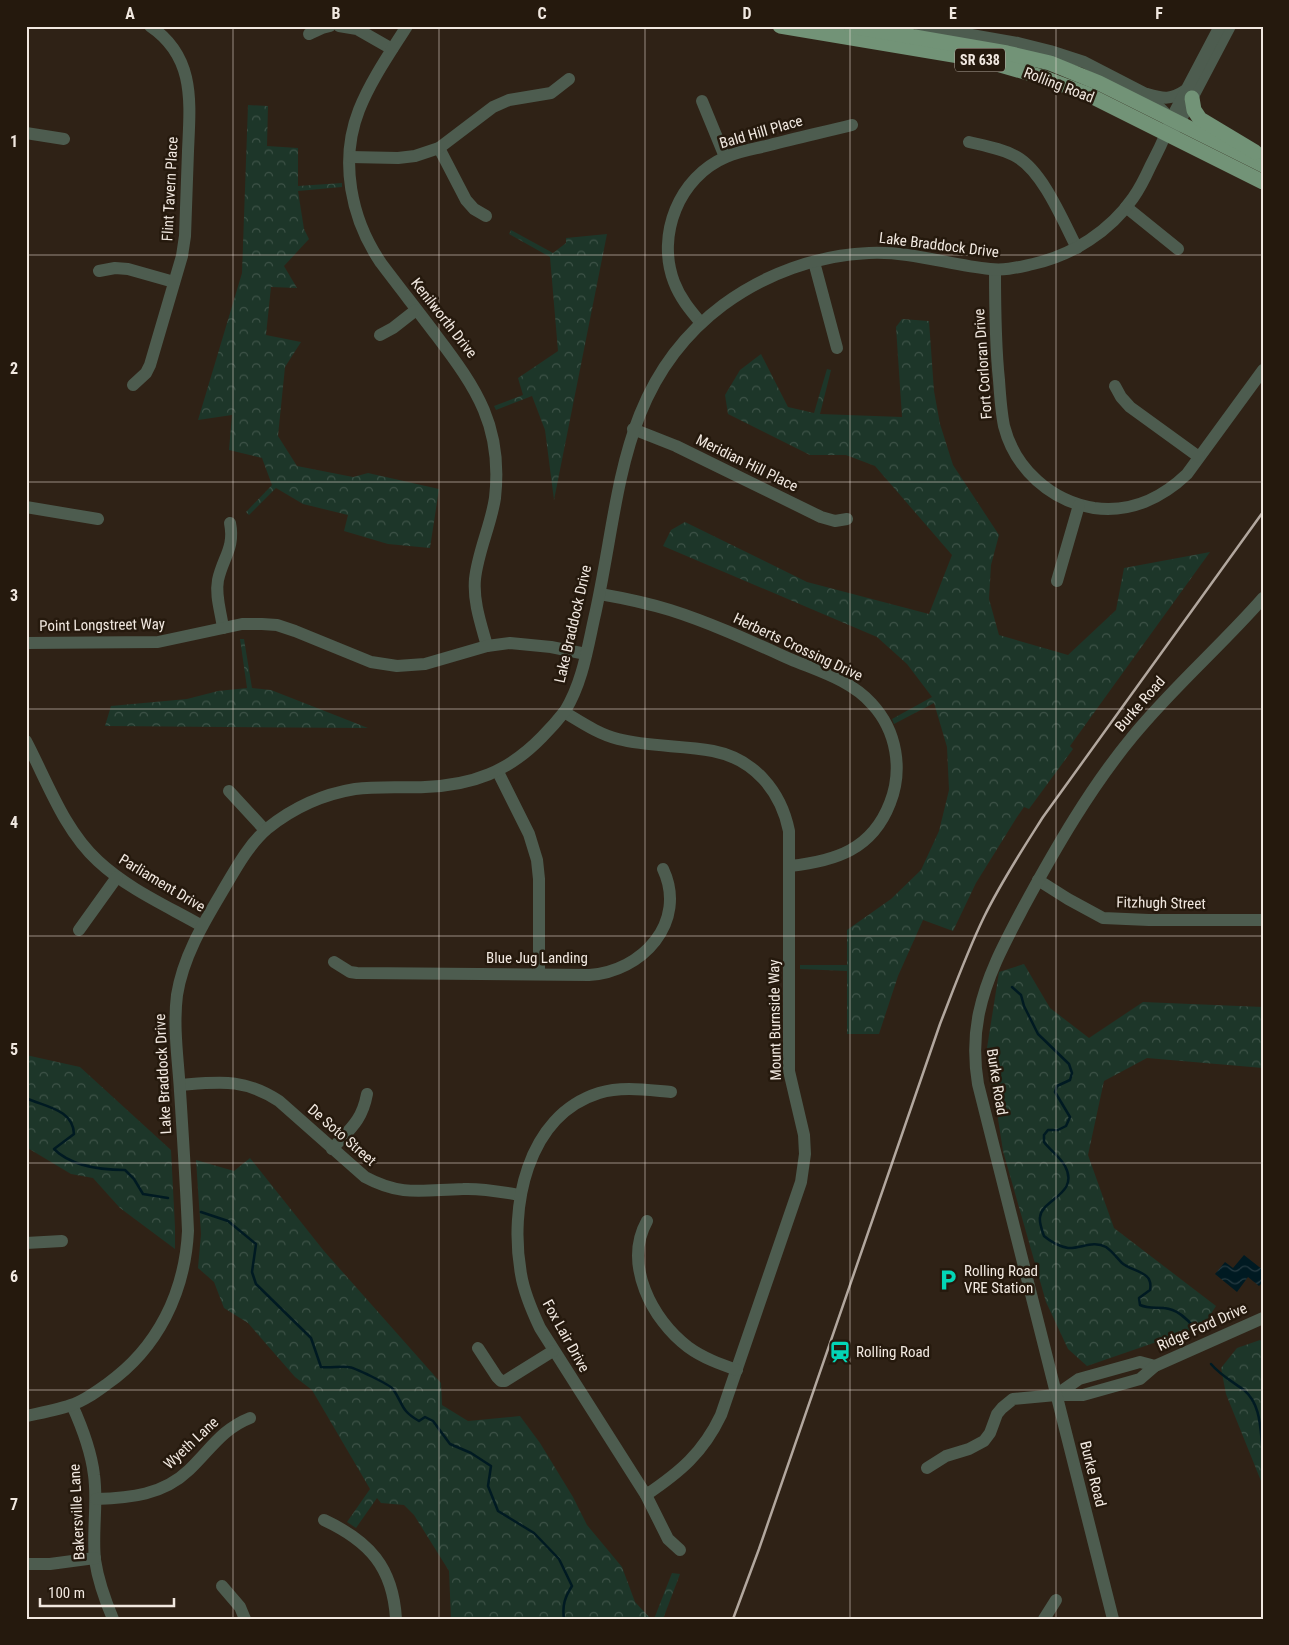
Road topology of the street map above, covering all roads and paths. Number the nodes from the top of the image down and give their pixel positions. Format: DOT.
graph roads {
  1 [pos="150,26"];
  2 [pos="330,26"];
  3 [pos="339,26"];
  4 [pos="406,26"];
  5 [pos="780,26"];
  6 [pos="851,26"];
  7 [pos="920,26"];
  8 [pos="1220,26"];
  9 [pos="1230,26"];
  10 [pos="310,34"];
  11 [pos="392,49"];
  12 [pos="569,79"];
  13 [pos="1146,94"];
  14 [pos="1189,94"];
  15 [pos="702,101"];
  16 [pos="1175,121"];
  17 [pos="852,125"];
  18 [pos="26,133"];
  19 [pos="1166,136"];
  20 [pos="64,139"];
  21 [pos="969,142"];
  22 [pos="440,148"];
  23 [pos="350,157"];
  24 [pos="725,157"];
  25 [pos="1263,157"];
  26 [pos="1263,165"];
  27 [pos="1263,182"];
  28 [pos="1126,207"];
  29 [pos="486,216"];
  30 [pos="1077,248"];
  31 [pos="1178,249"];
  32 [pos="814,262"];
  33 [pos="995,270"];
  34 [pos="99,271"];
  35 [pos="174,282"];
  36 [pos="416,310"];
  37 [pos="701,323"];
  38 [pos="380,335"];
  39 [pos="837,348"];
  40 [pos="1263,370"];
  41 [pos="133,385"];
  42 [pos="1115,386"];
  43 [pos="633,429"];
  44 [pos="1199,457"];
  45 [pos="1079,505"];
  46 [pos="26,507"];
  47 [pos="98,519"];
  48 [pos="847,519"];
  49 [pos="230,523"];
  50 [pos="1057,581"];
  51 [pos="600,594"];
  52 [pos="1263,598"];
  53 [pos="224,628"];
  54 [pos="26,643"];
  55 [pos="487,646"];
  56 [pos="586,654"];
  57 [pos="564,712"];
  58 [pos="26,741"];
  59 [pos="498,772"];
  60 [pos="229,791"];
  61 [pos="265,830"];
  62 [pos="790,866"];
  63 [pos="663,869"];
  64 [pos="116,876"];
  65 [pos="1038,880"];
  66 [pos="1263,920"];
  67 [pos="202,926"];
  68 [pos="79,930"];
  69 [pos="334,962"];
  70 [pos="539,974"];
  71 [pos="180,1085"];
  72 [pos="671,1092"];
  73 [pos="367,1094"];
  74 [pos="332,1149"];
  75 [pos="520,1195"];
  76 [pos="647,1221"];
  77 [pos="62,1241"];
  78 [pos="26,1242"];
  79 [pos="1263,1318"];
  80 [pos="478,1348"];
  81 [pos="553,1351"];
  82 [pos="737,1370"];
  83 [pos="1056,1395"];
  84 [pos="72,1405"];
  85 [pos="26,1416"];
  86 [pos="250,1418"];
  87 [pos="927,1468"];
  88 [pos="646,1495"];
  89 [pos="96,1499"];
  90 [pos="324,1520"];
  91 [pos="680,1550"];
  92 [pos="95,1558"];
  93 [pos="26,1564"];
  94 [pos="222,1586"];
  95 [pos="1056,1600"];
  96 [pos="113,1619"];
  97 [pos="245,1619"];
  98 [pos="396,1619"];
  99 [pos="1044,1619"];
  100 [pos="1113,1619"];
  1 -- 35 [label="street, Flint Tavern Place"];
  2 -- 10 [label="street"];
  3 -- 11 [label="street"];
  4 -- 11 [label="street, Kenilworth Drive"];
  5 -- 19 [label="main road, Rolling Road / SR 638"];
  6 -- 16 [label="main road, Rolling Road / SR 638"];
  7 -- 13 [label="street, Rolling Road"];
  8 -- 14 [label="street"];
  9 -- 14 [label="street"];
  11 -- 23 [label="street, Kenilworth Drive"];
  12 -- 22 [label="street"];
  13 -- 14 [label="street"];
  13 -- 16 [label="street, Rolling Road"];
  14 -- 16 [label="street, Lake Braddock Drive"];
  14 -- 25 [label="main road"];
  15 -- 24 [label="street"];
  16 -- 19 [label="street, Lake Braddock Drive"];
  16 -- 26 [label="main road, Rolling Road / SR 638"];
  17 -- 24 [label="street, Bald Hill Place"];
  18 -- 20 [label="street"];
  19 -- 27 [label="main road, Rolling Road / SR 638"];
  19 -- 28 [label="street, Lake Braddock Drive"];
  21 -- 30 [label="street"];
  22 -- 23 [label="street"];
  22 -- 29 [label="street"];
  23 -- 36 [label="street, Kenilworth Drive"];
  24 -- 37 [label="street, Bald Hill Place"];
  28 -- 30 [label="street, Lake Braddock Drive"];
  28 -- 31 [label="street"];
  30 -- 33 [label="street, Lake Braddock Drive"];
  32 -- 33 [label="street, Lake Braddock Drive"];
  32 -- 37 [label="street, Lake Braddock Drive"];
  32 -- 39 [label="street"];
  33 -- 45 [label="street, Fort Corloran Drive"];
  34 -- 35 [label="street"];
  35 -- 41 [label="street, Flint Tavern Place"];
  36 -- 38 [label="street"];
  36 -- 55 [label="street, Kenilworth Drive"];
  37 -- 43 [label="street, Lake Braddock Drive"];
  40 -- 44 [label="street, Fort Corloran Drive"];
  42 -- 44 [label="street"];
  43 -- 48 [label="street, Meridian Hill Place"];
  43 -- 51 [label="street, Lake Braddock Drive"];
  44 -- 45 [label="street, Fort Corloran Drive"];
  45 -- 50 [label="street"];
  46 -- 47 [label="street"];
  49 -- 53 [label="street"];
  51 -- 56 [label="street, Lake Braddock Drive"];
  51 -- 62 [label="street, Herberts Crossing Drive"];
  52 -- 65 [label="street, Burke Road"];
  53 -- 54 [label="street, Point Longstreet Way"];
  53 -- 55 [label="street, Point Longstreet Way"];
  55 -- 56 [label="street, Point Longstreet Way"];
  56 -- 57 [label="street, Lake Braddock Drive"];
  57 -- 59 [label="street, Lake Braddock Drive"];
  57 -- 62 [label="street, Mount Burnside Way"];
  58 -- 64 [label="street, Parliament Drive"];
  59 -- 61 [label="street, Lake Braddock Drive"];
  59 -- 70 [label="street"];
  60 -- 61 [label="street"];
  61 -- 67 [label="street, Lake Braddock Drive"];
  62 -- 82 [label="street, Mount Burnside Way"];
  63 -- 70 [label="street, Blue Jug Landing"];
  64 -- 67 [label="street, Parliament Drive"];
  64 -- 68 [label="street"];
  65 -- 66 [label="street, Fitzhugh Street"];
  65 -- 83 [label="street, Burke Road"];
  67 -- 71 [label="street, Lake Braddock Drive"];
  69 -- 70 [label="street, Blue Jug Landing"];
  71 -- 74 [label="street, De Soto Street"];
  71 -- 84 [label="street, Lake Braddock Drive"];
  72 -- 75 [label="street, Fox Lair Drive"];
  73 -- 74 [label="street"];
  74 -- 75 [label="street, De Soto Street"];
  75 -- 81 [label="street, Fox Lair Drive"];
  76 -- 82 [label="street"];
  77 -- 78 [label="street"];
  79 -- 83 [label="street, Ridge Ford Drive"];
  80 -- 81 [label="street"];
  81 -- 88 [label="street, Fox Lair Drive"];
  82 -- 88 [label="street, Mount Burnside Way"];
  83 -- 87 [label="street, Ridge Ford Drive"];
  83 -- 100 [label="street, Burke Road"];
  84 -- 85 [label="street, Lake Braddock Drive"];
  84 -- 89 [label="street, Bakersville Lane"];
  86 -- 89 [label="street, Wyeth Lane"];
  88 -- 91 [label="street, Fox Lair Drive"];
  89 -- 92 [label="street, Bakersville Lane"];
  90 -- 98 [label="street"];
  92 -- 93 [label="street"];
  92 -- 96 [label="street, Bakersville Lane"];
  94 -- 97 [label="street"];
  95 -- 99 [label="street"];
}
